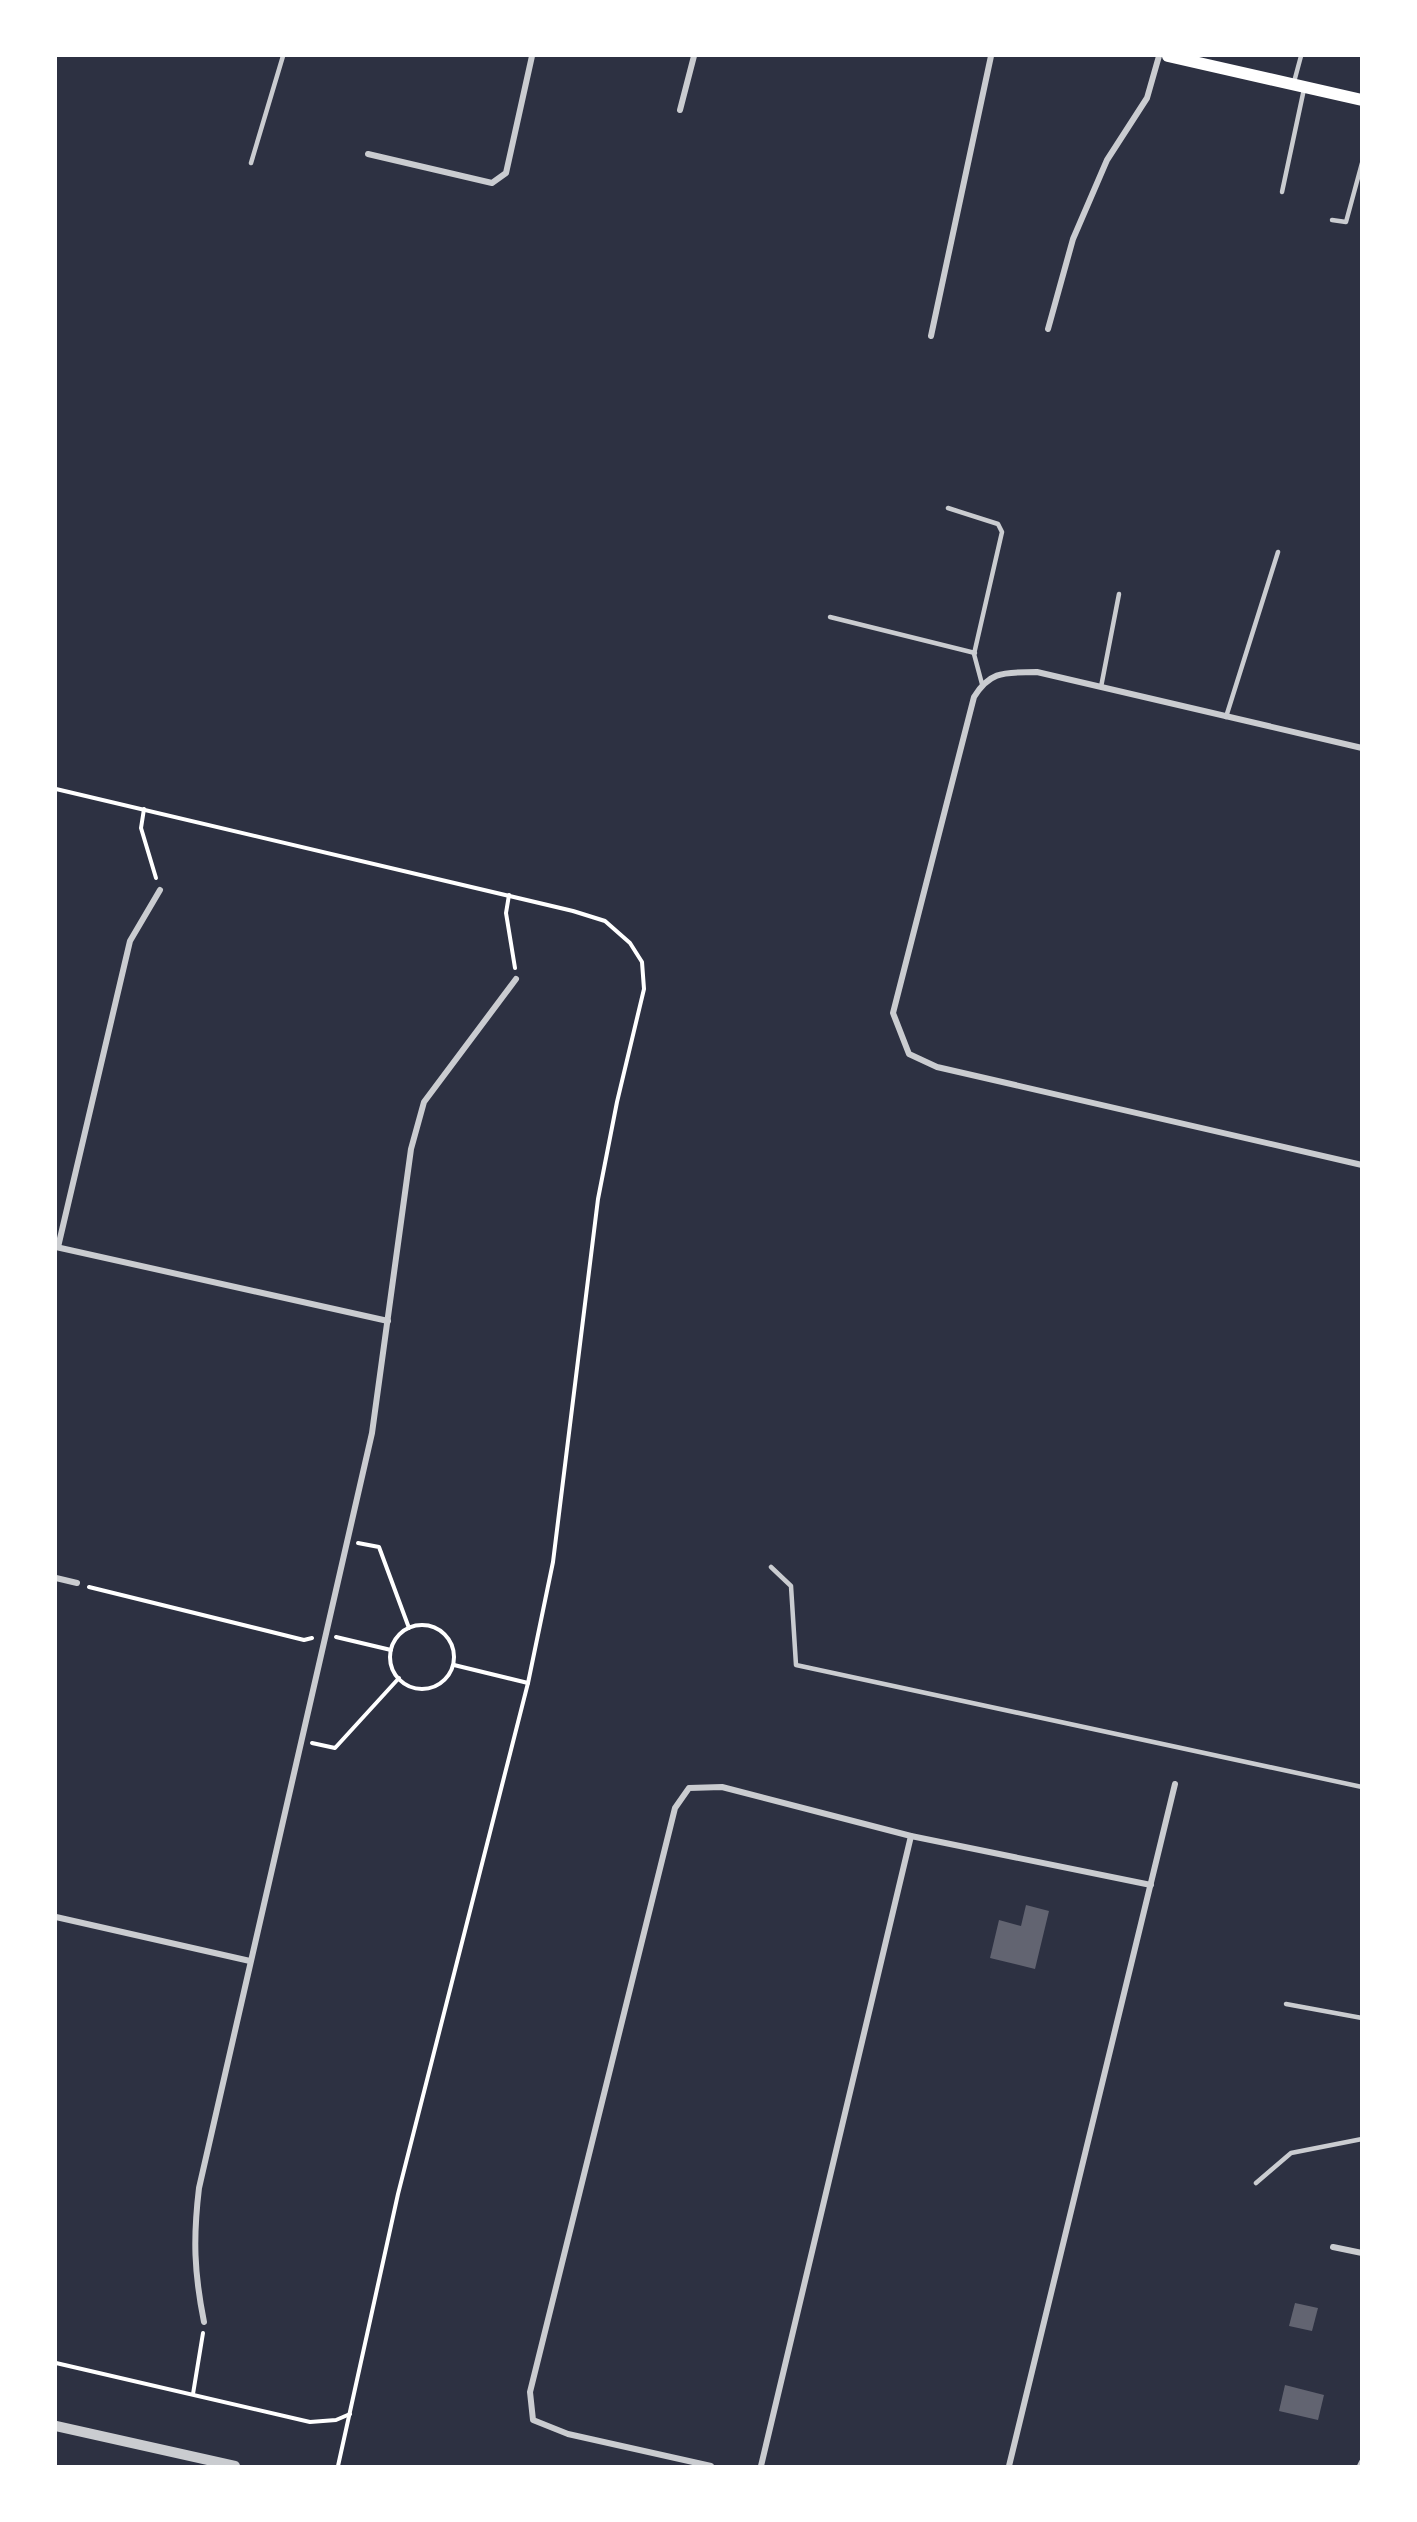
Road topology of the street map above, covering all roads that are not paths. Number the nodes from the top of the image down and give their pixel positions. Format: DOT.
graph roads {
  1 [pos="283,56"];
  2 [pos="532,56"];
  3 [pos="694,56"];
  4 [pos="991,56"];
  5 [pos="1159,56"];
  6 [pos="1168,56"];
  7 [pos="1301,56"];
  8 [pos="1299,85"];
  9 [pos="1362,100"];
  10 [pos="680,110"];
  11 [pos="368,154"];
  12 [pos="251,163"];
  13 [pos="1362,163"];
  14 [pos="1282,192"];
  15 [pos="1332,220"];
  16 [pos="1048,329"];
  17 [pos="931,336"];
  18 [pos="948,508"];
  19 [pos="1278,552"];
  20 [pos="1119,594"];
  21 [pos="830,617"];
  22 [pos="975,653"];
  23 [pos="982,684"];
  24 [pos="1101,687"];
  25 [pos="1226,717"];
  26 [pos="1362,748"];
  27 [pos="160,890"];
  28 [pos="516,979"];
  29 [pos="1362,1166"];
  30 [pos="57,1247"];
  31 [pos="388,1321"];
  32 [pos="771,1567"];
  33 [pos="56,1578"];
  34 [pos="77,1584"];
  35 [pos="1175,1784"];
  36 [pos="1362,1787"];
  37 [pos="911,1836"];
  38 [pos="1151,1885"];
  39 [pos="56,1917"];
  40 [pos="250,1961"];
  41 [pos="1286,2004"];
  42 [pos="1362,2018"];
  43 [pos="1362,2139"];
  44 [pos="1256,2183"];
  45 [pos="1333,2247"];
  46 [pos="1362,2253"];
  47 [pos="204,2322"];
  48 [pos="56,2426"];
  49 [pos="1362,2462"];
  50 [pos="234,2466"];
  51 [pos="711,2466"];
  52 [pos="761,2466"];
  53 [pos="1009,2466"];
  54 [pos="1360,2466"];
  1 -- 12 [label="lane"];
  2 -- 11 [label="street"];
  3 -- 10 [label="street"];
  4 -- 17 [label="street"];
  5 -- 16 [label="street"];
  6 -- 8 [label="main road"];
  7 -- 8 [label="lane"];
  8 -- 9 [label="main road"];
  8 -- 14 [label="lane"];
  13 -- 15 [label="lane"];
  18 -- 22 [label="lane"];
  19 -- 25 [label="lane"];
  20 -- 24 [label="lane"];
  21 -- 22 [label="lane"];
  22 -- 23 [label="lane"];
  23 -- 24 [label="street"];
  23 -- 29 [label="street"];
  24 -- 25 [label="street"];
  25 -- 26 [label="street"];
  27 -- 30 [label="street"];
  28 -- 31 [label="street"];
  30 -- 31 [label="street"];
  31 -- 40 [label="street"];
  32 -- 36 [label="lane"];
  33 -- 34 [label="street"];
  35 -- 38 [label="street"];
  37 -- 38 [label="street"];
  37 -- 51 [label="street"];
  37 -- 52 [label="street"];
  38 -- 53 [label="street"];
  39 -- 40 [label="street"];
  40 -- 47 [label="street"];
  41 -- 42 [label="lane"];
  43 -- 44 [label="lane"];
  45 -- 46 [label="street"];
  48 -- 50 [label="street"];
  49 -- 54 [label="street"];
}
